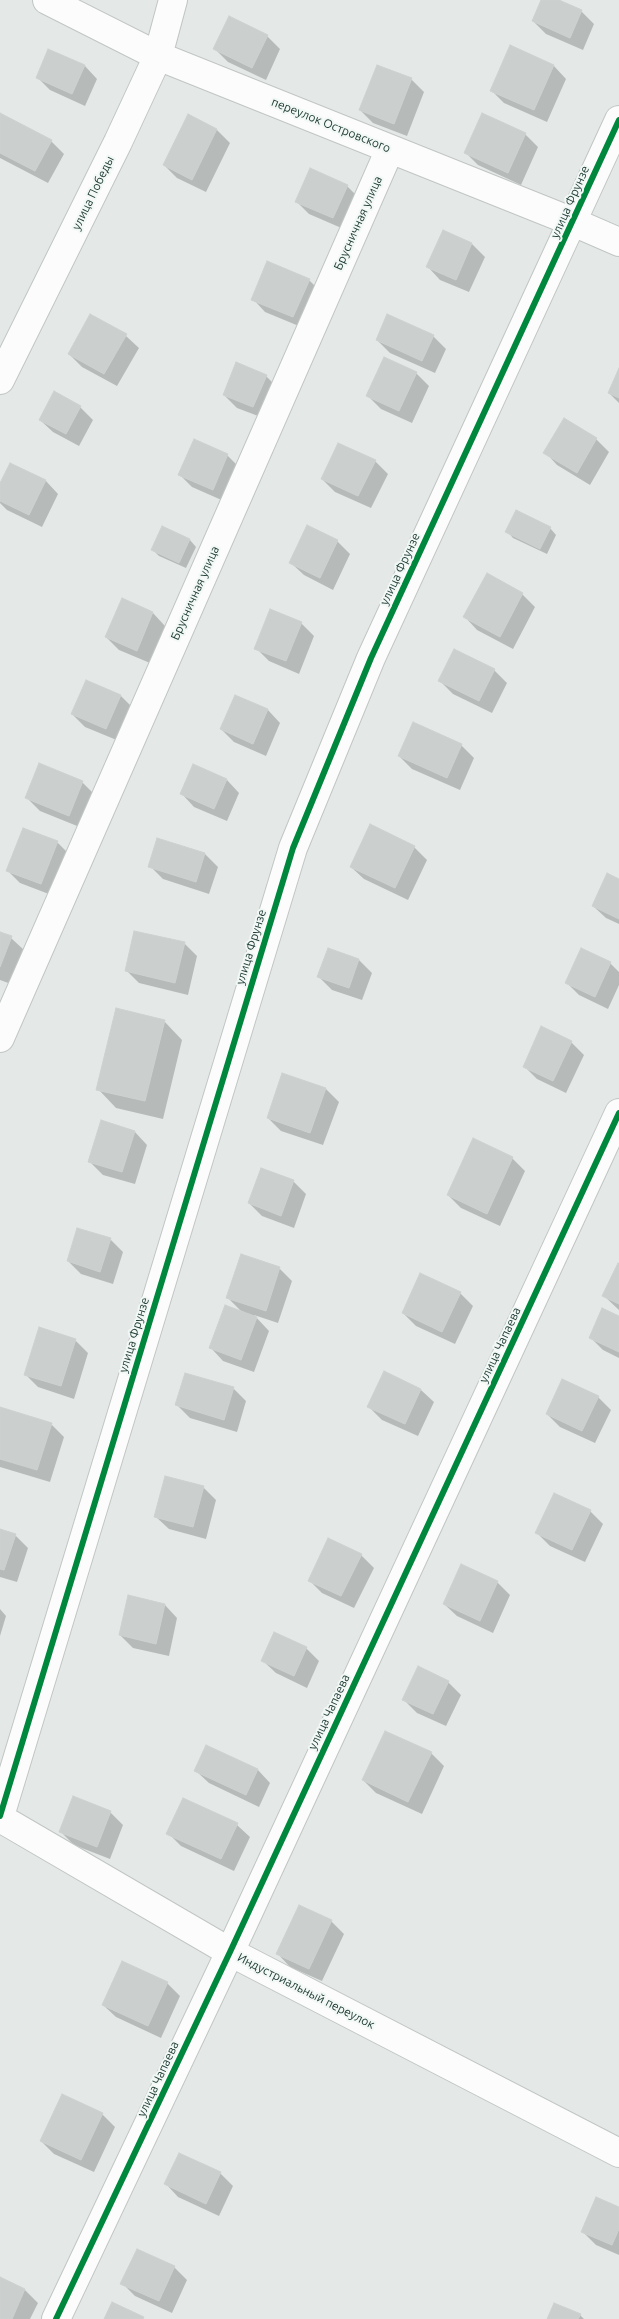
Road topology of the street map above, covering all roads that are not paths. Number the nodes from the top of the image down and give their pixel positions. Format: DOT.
graph roads {
  1 [pos="47,0"];
  2 [pos="174,0"];
  3 [pos="158,56"];
  4 [pos="619,120"];
  5 [pos="390,149"];
  6 [pos="574,222"];
  7 [pos="619,242"];
  8 [pos="0,380"];
  9 [pos="0,1038"];
  10 [pos="619,1112"];
  11 [pos="0,1817"];
  12 [pos="230,1952"];
  13 [pos="619,2153"];
  14 [pos="56,2319"];
  1 -- 3 [label="street, переулок Островского"];
  2 -- 3 [label="street, улица Победы"];
  3 -- 5 [label="street, переулок Островского"];
  3 -- 8 [label="street, улица Победы"];
  4 -- 6 [label="street, улица Фрунзе"];
  5 -- 6 [label="street, переулок Островского"];
  5 -- 9 [label="street, Брусничная улица"];
  6 -- 7 [label="street, переулок Островского"];
  6 -- 11 [label="street, улица Фрунзе"];
  10 -- 12 [label="street, улица Чапаева"];
  11 -- 12 [label="street, Индустриальный переулок"];
  12 -- 13 [label="street, Индустриальный переулок"];
  12 -- 14 [label="street, улица Чапаева"];
}
